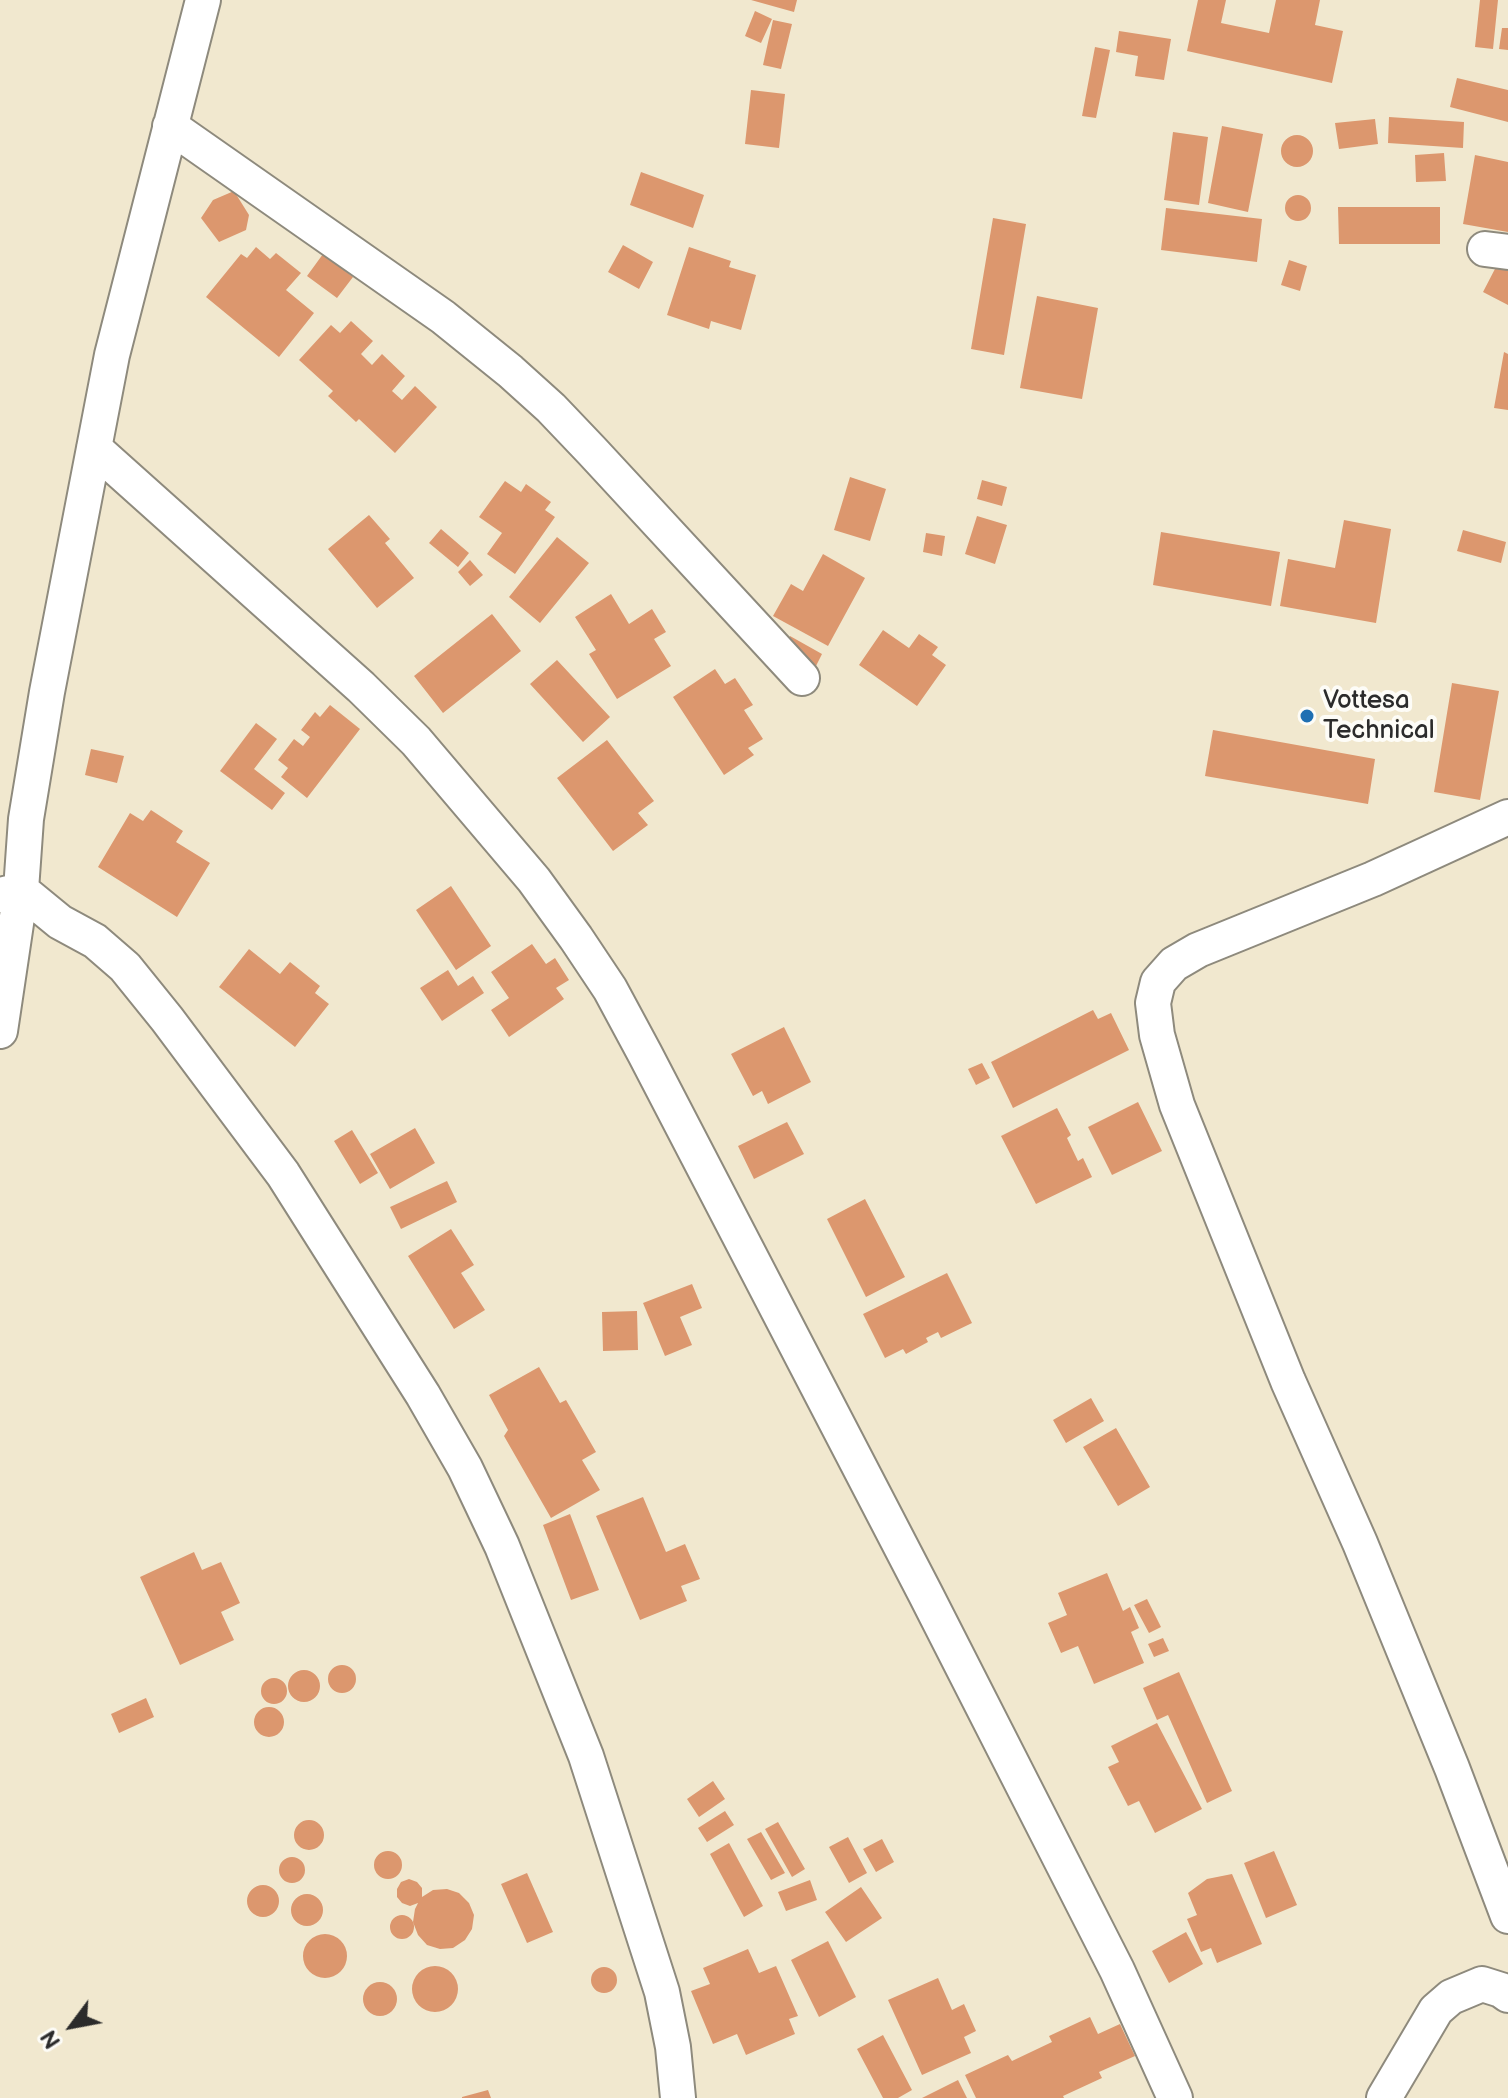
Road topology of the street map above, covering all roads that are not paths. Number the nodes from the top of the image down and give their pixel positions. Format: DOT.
graph roads {
  1 [pos="203,0"];
  2 [pos="170,126"];
  3 [pos="94,448"];
  4 [pos="802,678"];
  5 [pos="1508,817"];
  6 [pos="10,892"];
  7 [pos="0,1031"];
  8 [pos="1508,1916"];
  9 [pos="1508,1995"];
  10 [pos="678,2098"];
  11 [pos="1175,2098"];
  12 [pos="1384,2098"];
  1 -- 2 [label="street"];
  2 -- 3 [label="street"];
  2 -- 4 [label="street"];
  3 -- 6 [label="street"];
  3 -- 11 [label="street"];
  5 -- 8 [label="street"];
  6 -- 7 [label="street"];
  6 -- 10 [label="street"];
  9 -- 12 [label="street"];
}
